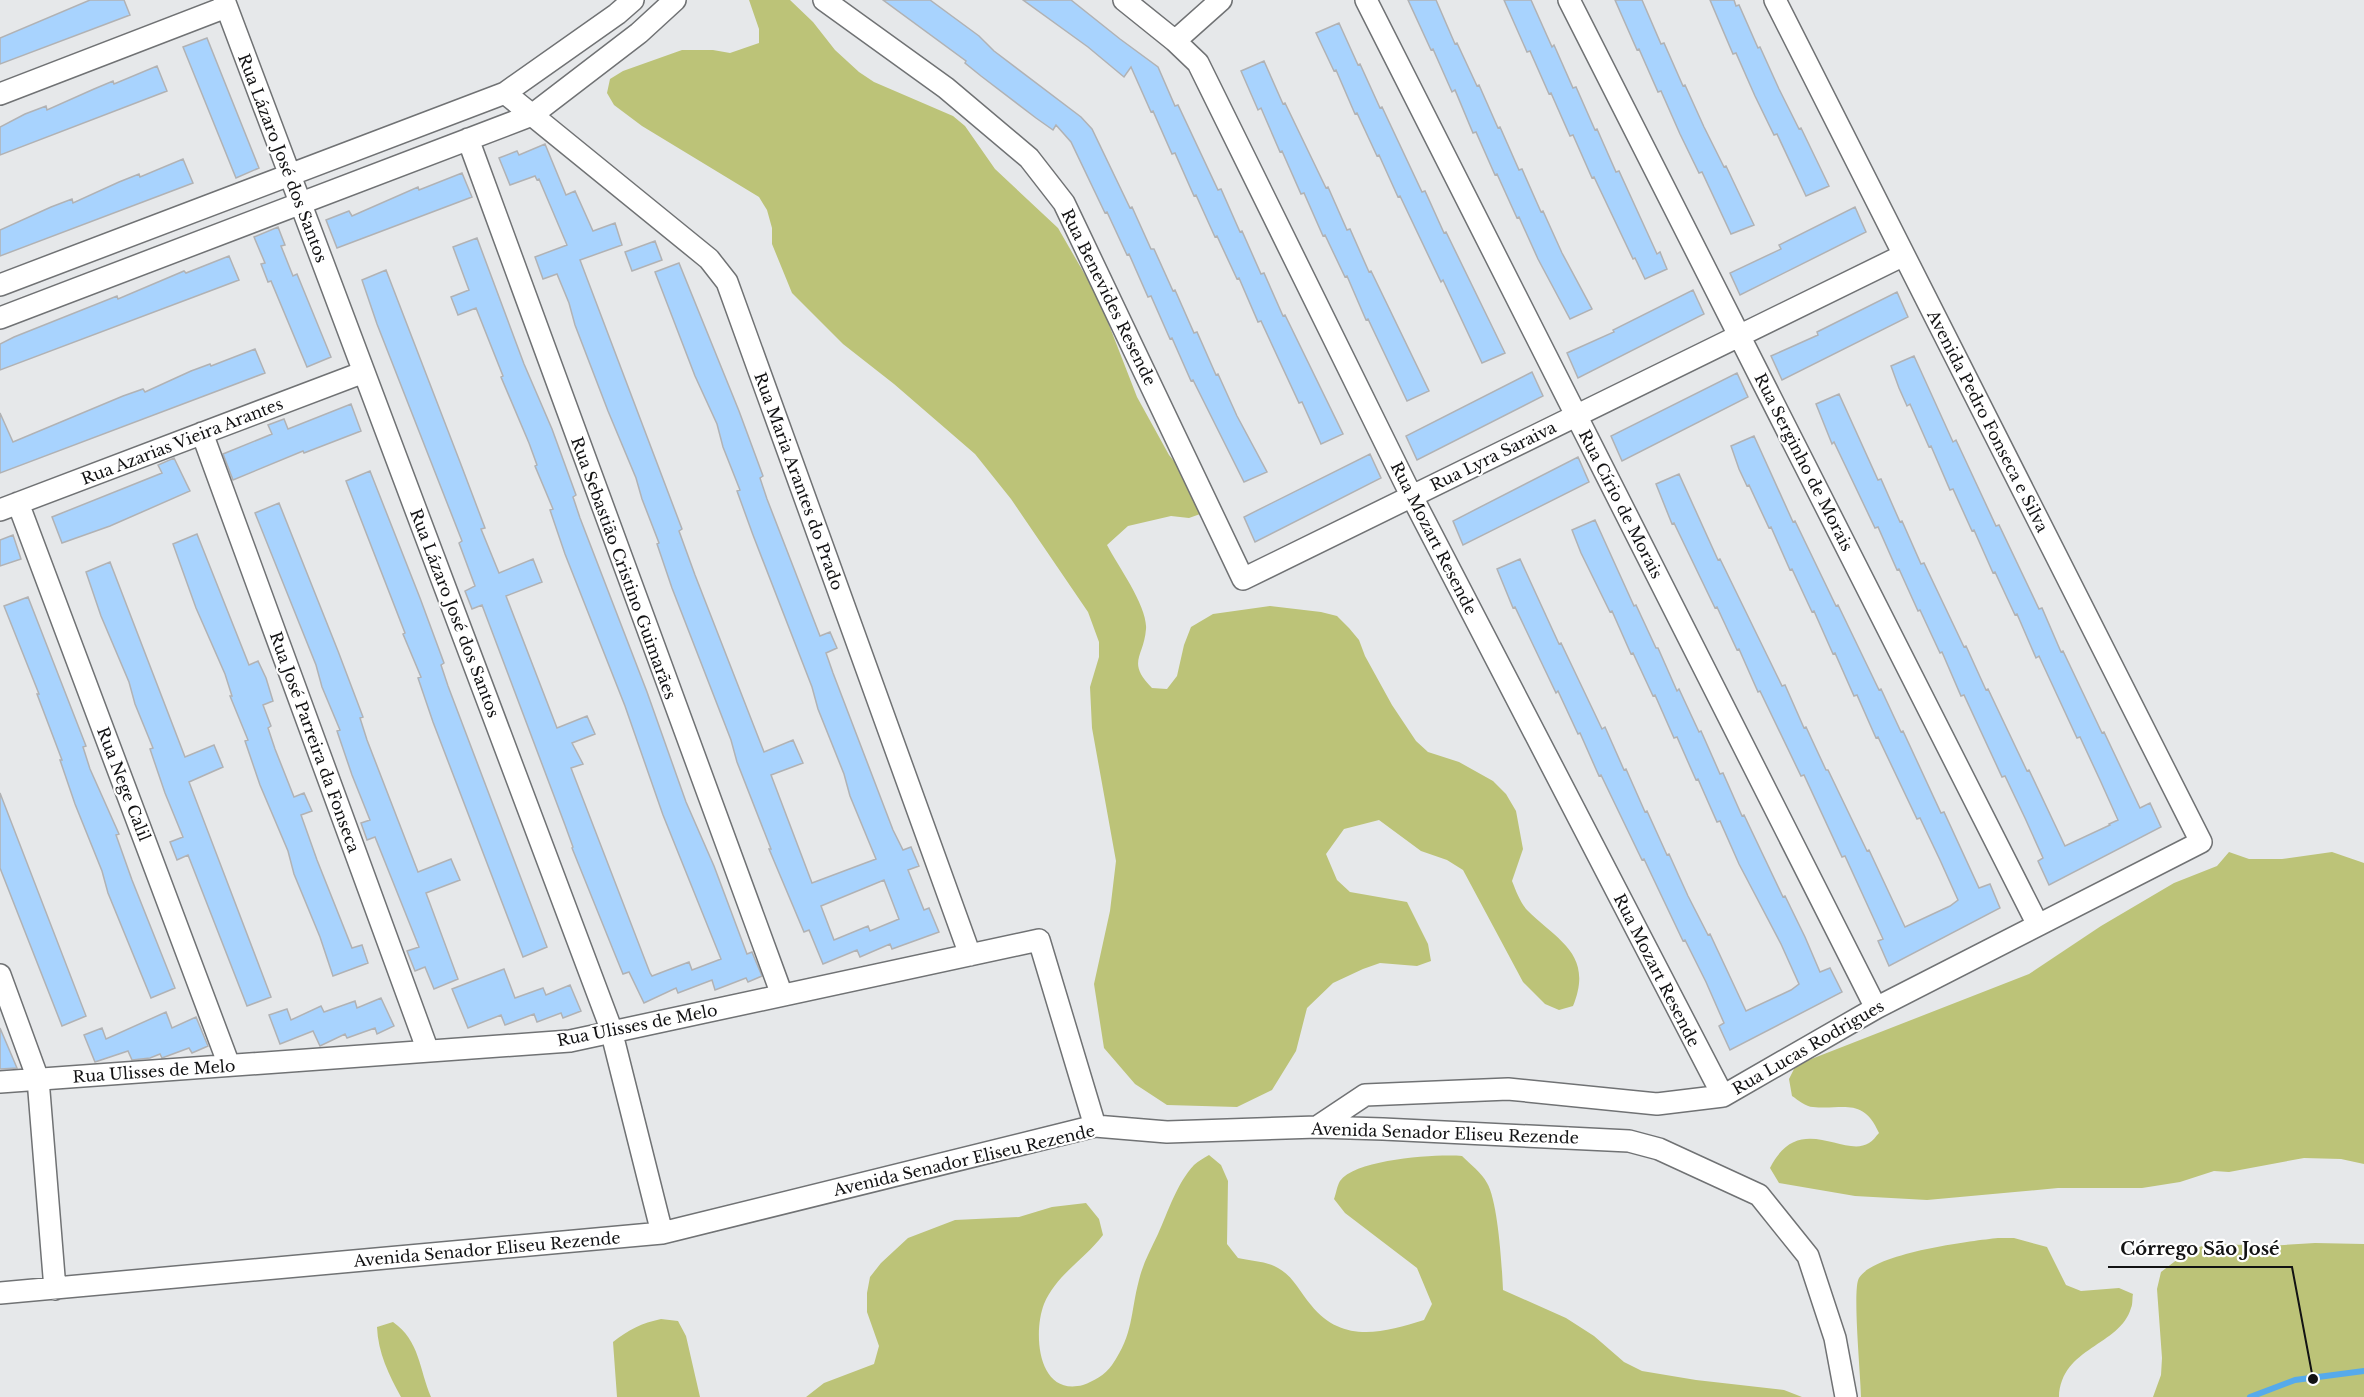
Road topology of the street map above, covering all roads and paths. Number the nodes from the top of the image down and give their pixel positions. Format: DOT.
graph roads {
  1 [pos="633,0"];
  2 [pos="675,0"];
  3 [pos="824,0"];
  4 [pos="1124,0"];
  5 [pos="1221,0"];
  6 [pos="1366,0"];
  7 [pos="1569,0"];
  8 [pos="1776,0"];
  9 [pos="225,3"];
  10 [pos="1175,41"];
  11 [pos="505,93"];
  12 [pos="0,94"];
  13 [pos="532,115"];
  14 [pos="468,140"];
  15 [pos="290,175"];
  16 [pos="300,203"];
  17 [pos="1904,255"];
  18 [pos="0,285"];
  19 [pos="0,318"];
  20 [pos="1740,336"];
  21 [pos="364,372"];
  22 [pos="1576,416"];
  23 [pos="202,434"];
  24 [pos="1412,496"];
  25 [pos="9,506"];
  26 [pos="1243,579"];
  27 [pos="2201,842"];
  28 [pos="2038,925"];
  29 [pos="970,955"];
  30 [pos="0,975"];
  31 [pos="782,995"];
  32 [pos="1876,1008"];
  33 [pos="612,1032"];
  34 [pos="428,1051"];
  35 [pos="229,1065"];
  36 [pos="38,1079"];
  37 [pos="0,1082"];
  38 [pos="1723,1096"];
  39 [pos="1095,1126"];
  40 [pos="1317,1127"];
  41 [pos="662,1233"];
  42 [pos="55,1289"];
  43 [pos="0,1293"];
  44 [pos="1846,1397"];
  1 -- 11 [label="street"];
  2 -- 13 [label="street"];
  3 -- 26 [label="street, Rua Benevides Resende"];
  4 -- 10 [label="street, Rua Mozart Resende"];
  5 -- 10 [label="street"];
  6 -- 22 [label="street, Rua Círio de Morais"];
  7 -- 20 [label="street, Rua Serginho de Morais"];
  8 -- 17 [label="street, Avenida Pedro Fonseca e Silva"];
  9 -- 12 [label="street"];
  9 -- 15 [label="street, Rua Lázaro José dos Santos"];
  10 -- 24 [label="street, Rua Mozart Resende"];
  11 -- 13 [label="street, Rua Maria Arantes do Prado"];
  11 -- 15 [label="street"];
  13 -- 14 [label="street"];
  13 -- 29 [label="street, Rua Maria Arantes do Prado"];
  14 -- 16 [label="street"];
  14 -- 31 [label="street, Rua Sebastião Cristino Guimarães"];
  15 -- 16 [label="street, Rua Lázaro José dos Santos"];
  15 -- 18 [label="street"];
  16 -- 19 [label="street"];
  16 -- 21 [label="street, Rua Lázaro José dos Santos"];
  17 -- 20 [label="street, Rua Lyra Saraiva"];
  17 -- 27 [label="street, Avenida Pedro Fonseca e Silva"];
  20 -- 22 [label="street, Rua Lyra Saraiva"];
  20 -- 28 [label="street, Rua Serginho de Morais"];
  21 -- 23 [label="street, Rua Azarias Vieira Arantes"];
  21 -- 33 [label="street, Rua Lázaro José dos Santos"];
  22 -- 24 [label="street, Rua Lyra Saraiva"];
  22 -- 32 [label="street, Rua Círio de Morais"];
  23 -- 25 [label="street, Rua Azarias Vieira Arantes"];
  23 -- 34 [label="street, Rua José Parreira da Fonseca"];
  24 -- 26 [label="street, Rua Lyra Saraiva"];
  24 -- 38 [label="street, Rua Mozart Resende"];
  25 -- 35 [label="street, Rua Nege Calil"];
  27 -- 28 [label="street, Rua Lucas Rodrigues"];
  28 -- 32 [label="street, Rua Lucas Rodrigues"];
  29 -- 31 [label="street, Rua Ulisses de Melo"];
  29 -- 39 [label="street, Rua Ulisses de Melo"];
  30 -- 36 [label="street"];
  31 -- 33 [label="street, Rua Ulisses de Melo"];
  32 -- 38 [label="street, Rua Lucas Rodrigues"];
  33 -- 34 [label="street, Rua Ulisses de Melo"];
  33 -- 41 [label="street, Rua Lázaro José dos Santos"];
  34 -- 35 [label="street, Rua Ulisses de Melo"];
  35 -- 36 [label="street, Rua Ulisses de Melo"];
  36 -- 37 [label="street, Rua Ulisses de Melo"];
  36 -- 42 [label="street"];
  38 -- 40 [label="street, Rua Lucas Rodrigues"];
  39 -- 40 [label="street, Avenida Senador Eliseu Rezende"];
  39 -- 41 [label="street, Avenida Senador Eliseu Rezende"];
  40 -- 44 [label="street, Avenida Senador Eliseu Rezende"];
  41 -- 42 [label="street, Avenida Senador Eliseu Rezende"];
  42 -- 43 [label="street, Avenida Senador Eliseu Rezende"];
}
